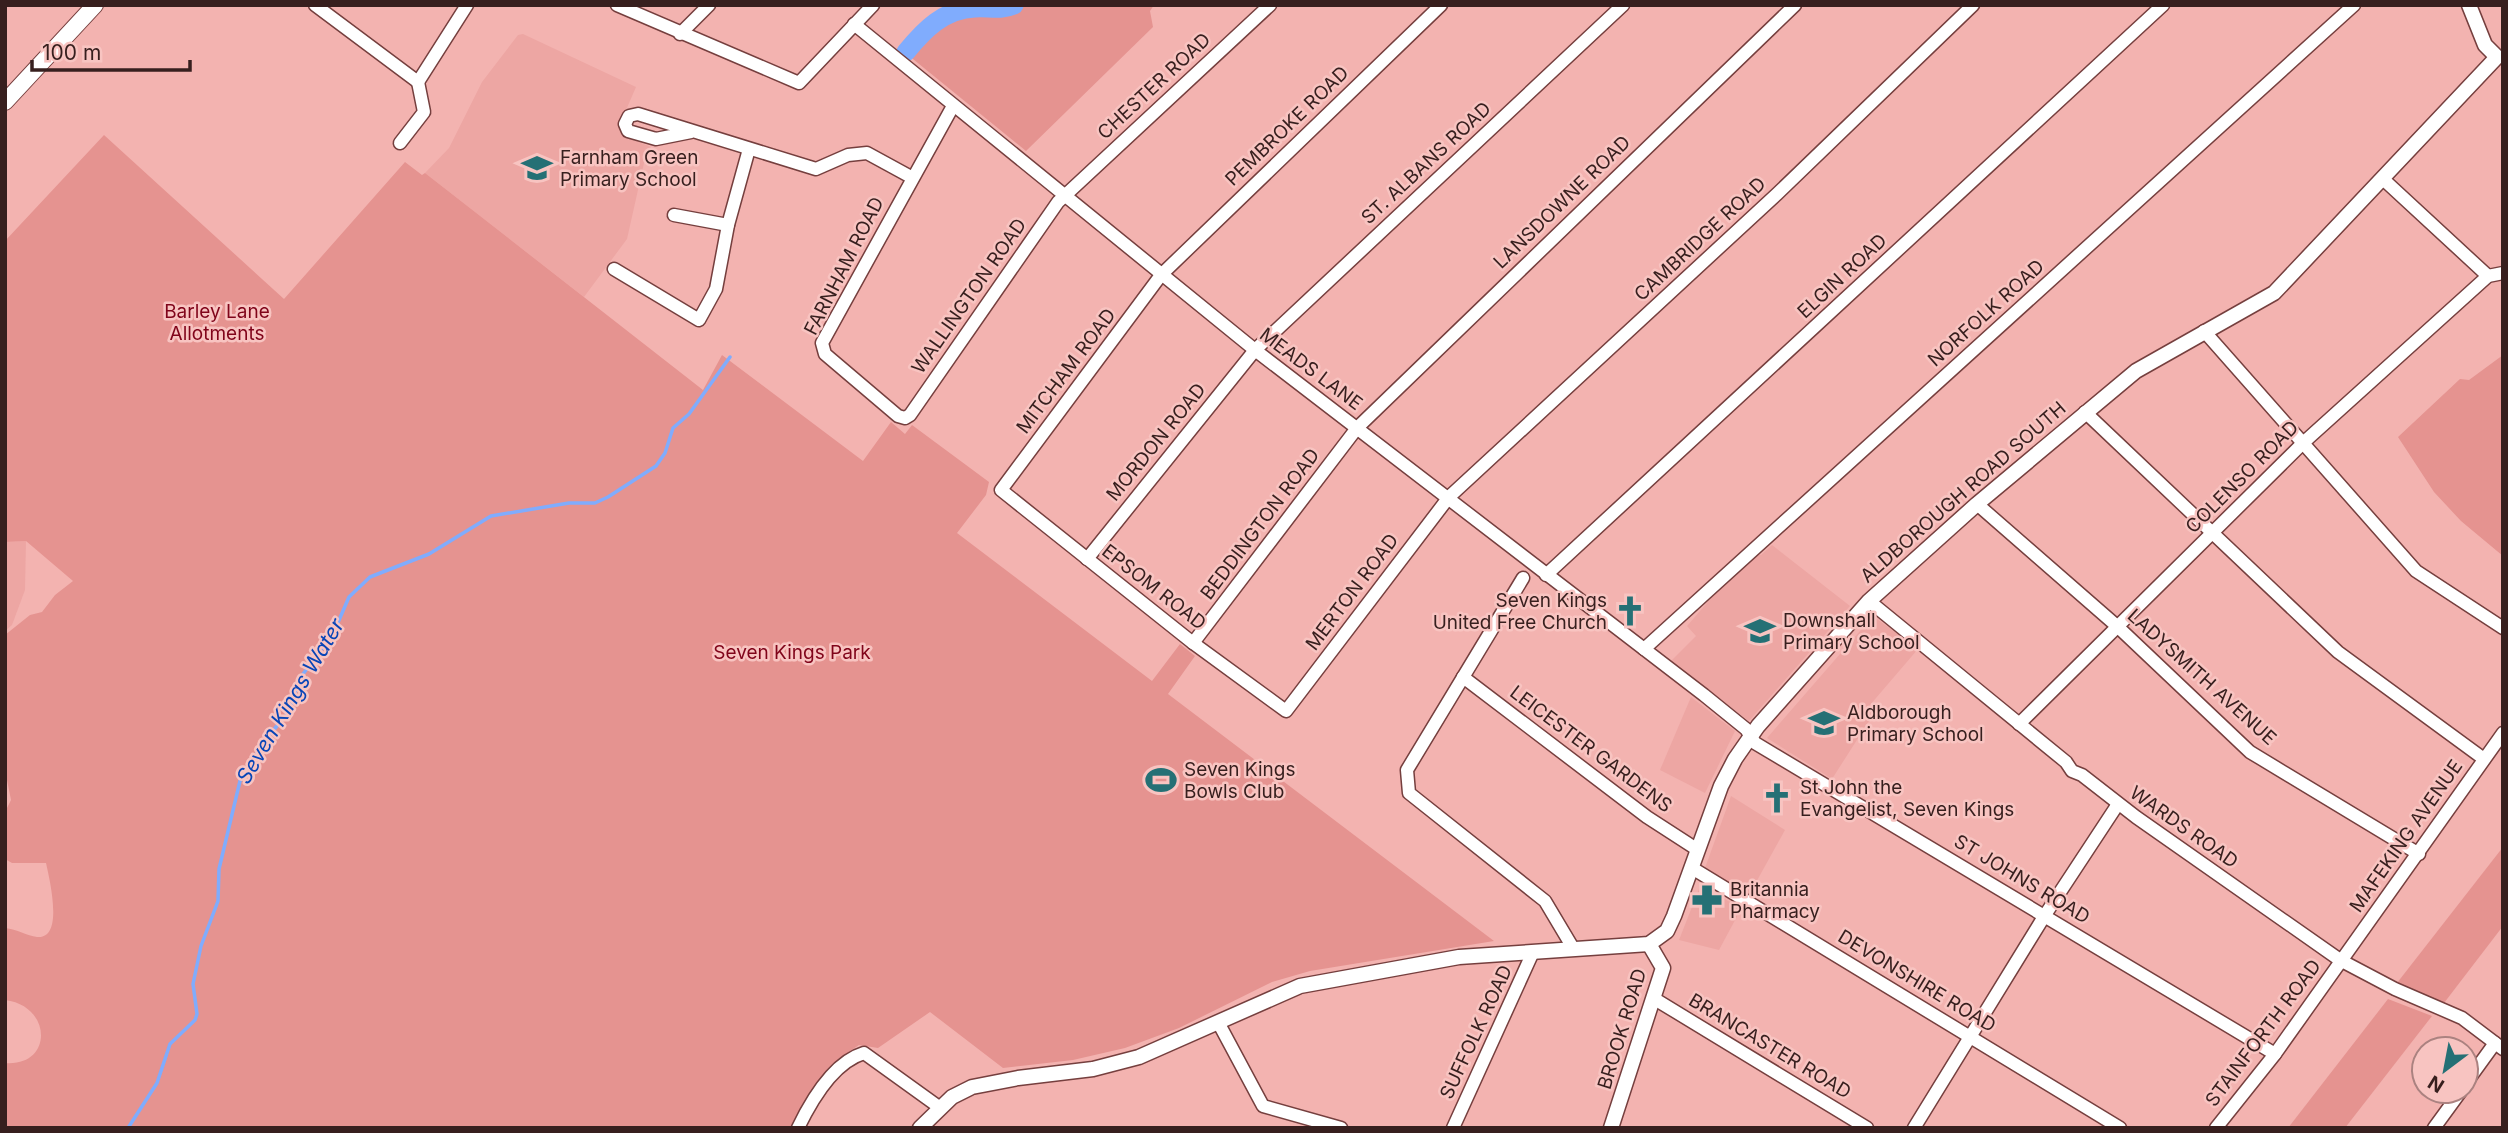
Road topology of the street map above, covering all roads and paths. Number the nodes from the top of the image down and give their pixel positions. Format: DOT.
graph roads {
  1 [pos="95,5"];
  2 [pos="315,5"];
  3 [pos="467,5"];
  4 [pos="617,5"];
  5 [pos="709,5"];
  6 [pos="873,5"];
  7 [pos="1270,5"];
  8 [pos="1441,5"];
  9 [pos="1623,5"];
  10 [pos="1795,5"];
  11 [pos="1973,5"];
  12 [pos="2162,5"];
  13 [pos="2354,5"];
  14 [pos="2469,5"];
  15 [pos="854,24"];
  16 [pos="680,34"];
  17 [pos="2500,60"];
  18 [pos="418,82"];
  19 [pos="5,102"];
  20 [pos="953,106"];
  21 [pos="691,132"];
  22 [pos="400,144"];
  23 [pos="748,149"];
  24 [pos="911,177"];
  25 [pos="2383,179"];
  26 [pos="1064,196"];
  27 [pos="674,215"];
  28 [pos="728,225"];
  29 [pos="614,269"];
  30 [pos="2503,273"];
  31 [pos="1161,275"];
  32 [pos="2488,276"];
  33 [pos="2204,331"];
  34 [pos="1255,351"];
  35 [pos="2085,412"];
  36 [pos="905,418"];
  37 [pos="1357,428"];
  38 [pos="2303,443"];
  39 [pos="1001,489"];
  40 [pos="1449,497"];
  41 [pos="1977,504"];
  42 [pos="2213,532"];
  43 [pos="1087,559"];
  44 [pos="1546,575"];
  45 [pos="1523,578"];
  46 [pos="1869,601"];
  47 [pos="2118,627"];
  48 [pos="2503,628"];
  49 [pos="1193,643"];
  50 [pos="1644,649"];
  51 [pos="1463,677"];
  52 [pos="1286,711"];
  53 [pos="2019,724"];
  54 [pos="2503,733"];
  55 [pos="1750,736"];
  56 [pos="2484,759"];
  57 [pos="2118,804"];
  58 [pos="1698,850"];
  59 [pos="2419,854"];
  60 [pos="1692,868"];
  61 [pos="2045,915"];
  62 [pos="1648,944"];
  63 [pos="1573,948"];
  64 [pos="1533,952"];
  65 [pos="2340,960"];
  66 [pos="1653,998"];
  67 [pos="1218,1023"];
  68 [pos="1971,1036"];
  69 [pos="2499,1046"];
  70 [pos="2275,1054"];
  71 [pos="2480,1067"];
  72 [pos="2450,1105"];
  73 [pos="939,1107"];
  74 [pos="798,1128"];
  75 [pos="920,1128"];
  76 [pos="1341,1128"];
  77 [pos="1453,1128"];
  78 [pos="1611,1128"];
  79 [pos="1867,1128"];
  80 [pos="1914,1128"];
  81 [pos="2120,1128"];
  82 [pos="2216,1128"];
  83 [pos="2434,1128"];
  1 -- 19 [label="main road"];
  2 -- 18 [label="street"];
  3 -- 18 [label="street"];
  4 -- 16 [label="street"];
  5 -- 16 [label="street"];
  6 -- 15 [label="street"];
  7 -- 26 [label="street, CHESTER ROAD"];
  8 -- 31 [label="street, PEMBROKE ROAD"];
  9 -- 34 [label="street, ST. ALBANS ROAD"];
  10 -- 37 [label="street, LANSDOWNE ROAD"];
  11 -- 40 [label="street, CAMBRIDGE ROAD"];
  12 -- 44 [label="street, ELGIN ROAD"];
  13 -- 50 [label="street, NORFOLK ROAD"];
  14 -- 17 [label="street"];
  15 -- 16 [label="street"];
  15 -- 20 [label="street, MEADS LANE"];
  17 -- 25 [label="street, ALDBOROUGH ROAD SOUTH"];
  18 -- 22 [label="street"];
  20 -- 24 [label="street, FARNHAM ROAD"];
  20 -- 26 [label="street, MEADS LANE"];
  21 -- 23 [label="street"];
  23 -- 24 [label="street"];
  23 -- 28 [label="street"];
  24 -- 36 [label="street, FARNHAM ROAD"];
  25 -- 32 [label="street"];
  25 -- 33 [label="street, ALDBOROUGH ROAD SOUTH"];
  26 -- 31 [label="street, MEADS LANE"];
  26 -- 36 [label="street, WALLINGTON ROAD"];
  27 -- 28 [label="street"];
  28 -- 29 [label="street"];
  30 -- 32 [label="street"];
  31 -- 34 [label="street, MEADS LANE"];
  31 -- 39 [label="street, MITCHAM ROAD"];
  32 -- 38 [label="street, COLENSO ROAD"];
  33 -- 35 [label="street, ALDBOROUGH ROAD SOUTH"];
  33 -- 38 [label="street"];
  34 -- 37 [label="street, MEADS LANE"];
  34 -- 43 [label="street, MORDON ROAD"];
  35 -- 41 [label="street, ALDBOROUGH ROAD SOUTH"];
  35 -- 42 [label="street"];
  37 -- 40 [label="street, MEADS LANE"];
  37 -- 49 [label="street, BEDDINGTON ROAD"];
  38 -- 42 [label="street, COLENSO ROAD"];
  38 -- 48 [label="street"];
  39 -- 43 [label="street, EPSOM ROAD"];
  40 -- 44 [label="street, MEADS LANE"];
  40 -- 52 [label="street, MERTON ROAD"];
  41 -- 46 [label="street, ALDBOROUGH ROAD SOUTH"];
  41 -- 47 [label="street, LADYSMITH AVENUE"];
  42 -- 47 [label="street, COLENSO ROAD"];
  42 -- 56 [label="street"];
  43 -- 49 [label="street, EPSOM ROAD"];
  44 -- 50 [label="street, MEADS LANE"];
  45 -- 51 [label="street"];
  46 -- 53 [label="street, WARDS ROAD"];
  46 -- 55 [label="street, ALDBOROUGH ROAD SOUTH"];
  47 -- 53 [label="street, COLENSO ROAD"];
  47 -- 59 [label="street, LADYSMITH AVENUE"];
  49 -- 52 [label="street, EPSOM ROAD"];
  50 -- 55 [label="street, MEADS LANE"];
  51 -- 58 [label="street, LEICESTER GARDENS"];
  51 -- 63 [label="street"];
  53 -- 57 [label="street, WARDS ROAD"];
  54 -- 56 [label="street, MAFEKING AVENUE"];
  55 -- 58 [label="street, ALDBOROUGH ROAD SOUTH"];
  55 -- 61 [label="street, ST JOHNS ROAD"];
  56 -- 59 [label="street, MAFEKING AVENUE"];
  57 -- 61 [label="street"];
  57 -- 65 [label="street, WARDS ROAD"];
  58 -- 60 [label="street, ALDBOROUGH ROAD SOUTH"];
  59 -- 65 [label="street, MAFEKING AVENUE"];
  60 -- 62 [label="street, ALDBOROUGH ROAD SOUTH"];
  60 -- 68 [label="street, DEVONSHIRE ROAD"];
  61 -- 68 [label="street"];
  61 -- 70 [label="street, ST JOHNS ROAD"];
  62 -- 63 [label="street"];
  62 -- 66 [label="street, BROOK ROAD"];
  63 -- 64 [label="street"];
  64 -- 67 [label="street"];
  64 -- 77 [label="street, SUFFOLK ROAD"];
  65 -- 69 [label="street, WARDS ROAD"];
  65 -- 70 [label="street, STAINFORTH ROAD"];
  66 -- 78 [label="street, BROOK ROAD"];
  66 -- 79 [label="street, BRANCASTER ROAD"];
  67 -- 73 [label="street"];
  67 -- 76 [label="street"];
  68 -- 80 [label="street"];
  68 -- 81 [label="street, DEVONSHIRE ROAD"];
  69 -- 71 [label="street"];
  70 -- 82 [label="street, STAINFORTH ROAD"];
  72 -- 83 [label="street"];
  73 -- 74 [label="street"];
  73 -- 75 [label="street"];
}
